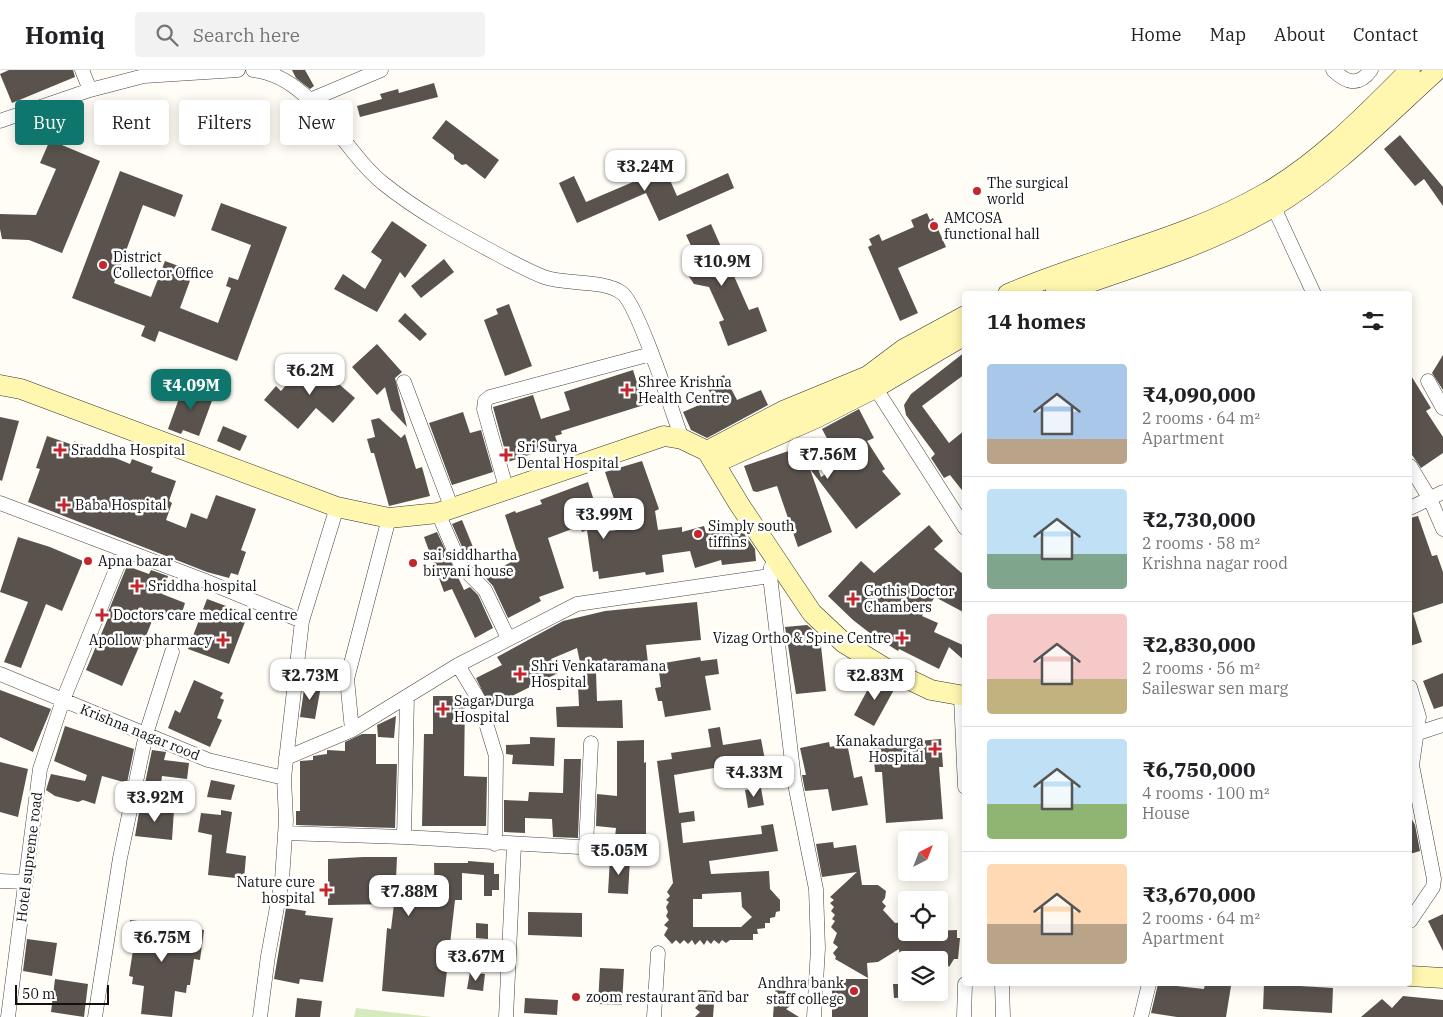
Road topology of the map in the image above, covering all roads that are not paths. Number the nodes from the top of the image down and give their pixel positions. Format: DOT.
graph roads {
  1 [pos="82,70"];
  2 [pos="238,70"];
  3 [pos="253,70"];
  4 [pos="1333,70"];
  5 [pos="1371,70"];
  6 [pos="1410,70"];
  7 [pos="1437,70"];
  8 [pos="377,71"];
  9 [pos="143,73"];
  10 [pos="274,73"];
  11 [pos="90,90"];
  12 [pos="310,100"];
  13 [pos="1372,119"];
  14 [pos="0,121"];
  15 [pos="349,145"];
  16 [pos="1270,200"];
  17 [pos="1017,291"];
  18 [pos="1063,291"];
  19 [pos="1313,291"];
  20 [pos="962,318"];
  21 [pos="962,337"];
  22 [pos="651,354"];
  23 [pos="1428,381"];
  24 [pos="404,382"];
  25 [pos="872,382"];
  26 [pos="0,385"];
  27 [pos="1443,408"];
  28 [pos="682,439"];
  29 [pos="711,457"];
  30 [pos="1412,468"];
  31 [pos="507,491"];
  32 [pos="1437,496"];
  33 [pos="0,503"];
  34 [pos="337,507"];
  35 [pos="1412,507"];
  36 [pos="445,511"];
  37 [pos="389,518"];
  38 [pos="962,523"];
  39 [pos="1443,529"];
  40 [pos="124,550"];
  41 [pos="772,555"];
  42 [pos="770,576"];
  43 [pos="302,621"];
  44 [pos="508,638"];
  45 [pos="172,652"];
  46 [pos="458,665"];
  47 [pos="0,674"];
  48 [pos="1412,693"];
  49 [pos="407,696"];
  50 [pos="962,697"];
  51 [pos="62,700"];
  52 [pos="1443,725"];
  53 [pos="352,730"];
  54 [pos="1418,733"];
  55 [pos="146,734"];
  56 [pos="591,743"];
  57 [pos="286,758"];
  58 [pos="1412,765"];
  59 [pos="1412,765"];
  60 [pos="284,778"];
  61 [pos="285,833"];
  62 [pos="404,837"];
  63 [pos="495,844"];
  64 [pos="514,845"];
  65 [pos="586,846"];
  66 [pos="650,852"];
  67 [pos="0,881"];
  68 [pos="26,882"];
  69 [pos="1412,918"];
  70 [pos="658,953"];
  71 [pos="1412,976"];
  72 [pos="1443,978"];
  73 [pos="965,986"];
  74 [pos="1002,986"];
  75 [pos="1149,986"];
  76 [pos="8,1017"];
  77 [pos="95,1017"];
  78 [pos="260,1017"];
  79 [pos="506,1017"];
  80 [pos="654,1017"];
  81 [pos="814,1017"];
  82 [pos="964,1017"];
  83 [pos="1002,1017"];
  84 [pos="1141,1017"];
  1 -- 11 [label="street"];
  2 -- 9 [label="street"];
  3 -- 10 [label="street"];
  4 -- 5 [label="street"];
  6 -- 13 [label="street"];
  7 -- 13 [label="street"];
  8 -- 12 [label="street"];
  9 -- 11 [label="street"];
  10 -- 12 [label="street"];
  11 -- 14 [label="street"];
  13 -- 16 [label="street"];
  15 -- 22 [label="street"];
  16 -- 17 [label="street"];
  16 -- 18 [label="street"];
  16 -- 19 [label="street"];
  20 -- 25 [label="street"];
  21 -- 25 [label="street"];
  22 -- 28 [label="street"];
  22 -- 31 [label="street"];
  23 -- 27 [label="street"];
  24 -- 36 [label="street"];
  25 -- 29 [label="street"];
  25 -- 38 [label="street"];
  26 -- 34 [label="street"];
  28 -- 29 [label="street"];
  28 -- 31 [label="street"];
  29 -- 41 [label="street"];
  30 -- 32 [label="street"];
  31 -- 36 [label="street"];
  32 -- 35 [label="street"];
  32 -- 39 [label="street"];
  33 -- 40 [label="street"];
  34 -- 37 [label="street"];
  34 -- 43 [label="street"];
  36 -- 37 [label="street"];
  36 -- 44 [label="street"];
  37 -- 53 [label="street"];
  40 -- 43 [label="street"];
  40 -- 51 [label="street, Hotel supreme road"];
  41 -- 42 [label="street"];
  41 -- 50 [label="street"];
  42 -- 44 [label="street"];
  42 -- 81 [label="street"];
  43 -- 57 [label="street"];
  44 -- 46 [label="street"];
  45 -- 55 [label="street"];
  46 -- 49 [label="street"];
  46 -- 63 [label="street"];
  47 -- 51 [label="street, Krishna nagar rood"];
  48 -- 54 [label="street"];
  49 -- 53 [label="street"];
  49 -- 62 [label="street"];
  51 -- 55 [label="street, Krishna nagar rood"];
  51 -- 68 [label="street, Hotel supreme road"];
  52 -- 54 [label="street"];
  53 -- 57 [label="street"];
  54 -- 58 [label="street"];
  55 -- 60 [label="street, Krishna nagar rood"];
  55 -- 77 [label="street"];
  56 -- 65 [label="street"];
  57 -- 60 [label="street"];
  59 -- 69 [label="street"];
  60 -- 61 [label="street"];
  61 -- 62 [label="street"];
  61 -- 78 [label="street"];
  62 -- 63 [label="street"];
  63 -- 64 [label="street"];
  64 -- 65 [label="street"];
  64 -- 79 [label="street"];
  65 -- 66 [label="street"];
  67 -- 68 [label="street"];
  68 -- 76 [label="street, Hotel supreme road"];
  70 -- 80 [label="street"];
  71 -- 72 [label="street"];
  73 -- 82 [label="street"];
  74 -- 83 [label="street"];
  75 -- 84 [label="street"];
}
